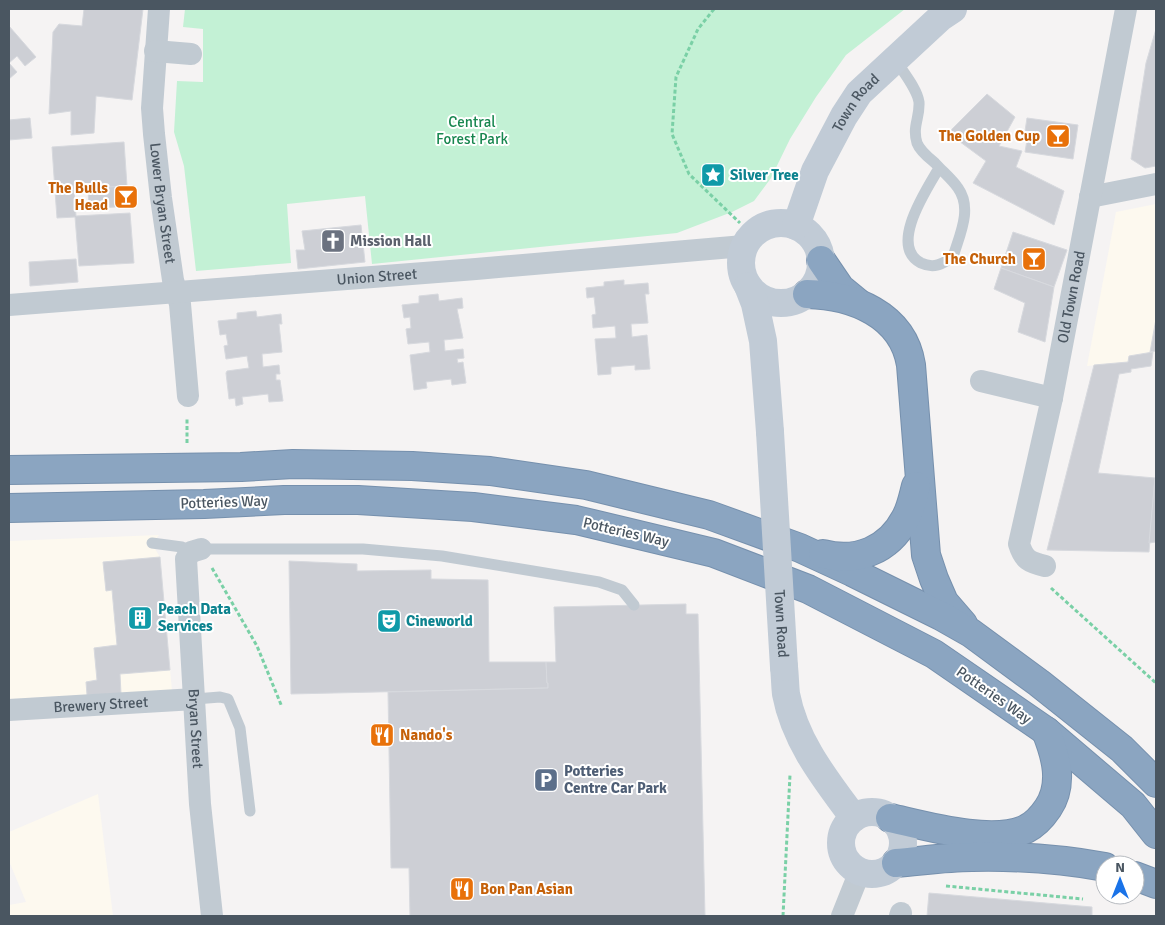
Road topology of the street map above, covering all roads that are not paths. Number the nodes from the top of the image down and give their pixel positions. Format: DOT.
graph roads {
  1 [pos="159,9"];
  2 [pos="953,9"];
  3 [pos="1125,10"];
  4 [pos="155,51"];
  5 [pos="191,54"];
  6 [pos="895,59"];
  7 [pos="939,168"];
  8 [pos="1156,184"];
  9 [pos="1090,197"];
  10 [pos="796,226"];
  11 [pos="748,240"];
  12 [pos="821,260"];
  13 [pos="748,286"];
  14 [pos="176,292"];
  15 [pos="799,297"];
  16 [pos="9,305"];
  17 [pos="866,308"];
  18 [pos="981,381"];
  19 [pos="188,396"];
  20 [pos="1052,398"];
  21 [pos="769,423"];
  22 [pos="9,470"];
  23 [pos="919,476"];
  24 [pos="9,508"];
  25 [pos="152,543"];
  26 [pos="800,548"];
  27 [pos="196,550"];
  28 [pos="1041,565"];
  29 [pos="634,605"];
  30 [pos="971,633"];
  31 [pos="195,699"];
  32 [pos="9,710"];
  33 [pos="1046,731"];
  34 [pos="1156,783"];
  35 [pos="250,811"];
  36 [pos="854,818"];
  37 [pos="890,818"];
  38 [pos="1156,834"];
  39 [pos="896,863"];
  40 [pos="1095,866"];
  41 [pos="860,871"];
  42 [pos="212,916"];
  43 [pos="842,916"];
  1 -- 4 [label="street, Lower Bryan Street"];
  2 -- 6 [label="main road, Town Road"];
  3 -- 9 [label="street, Old Town Road"];
  4 -- 5 [label="street"];
  4 -- 14 [label="street, Lower Bryan Street"];
  6 -- 7 [label="lane"];
  6 -- 10 [label="main road, Town Road"];
  7 -- 7 [label="lane"];
  8 -- 9 [label="street"];
  9 -- 20 [label="street, Old Town Road"];
  10 -- 11 [label="main road"];
  10 -- 12 [label="main road"];
  11 -- 13 [label="main road"];
  11 -- 14 [label="street, Union Street"];
  12 -- 15 [label="main road"];
  12 -- 17 [label="highway"];
  13 -- 15 [label="main road"];
  13 -- 21 [label="main road, Town Road"];
  14 -- 16 [label="street, Union Street"];
  14 -- 19 [label="street, Lower Bryan Street"];
  15 -- 17 [label="highway"];
  15 -- 21 [label="main road, Town Road"];
  17 -- 23 [label="highway"];
  18 -- 20 [label="street"];
  20 -- 28 [label="street, Old Town Road"];
  21 -- 36 [label="main road, Town Road, bridge"];
  22 -- 26 [label="highway"];
  23 -- 26 [label="highway"];
  23 -- 30 [label="highway"];
  24 -- 33 [label="highway, Potteries Way"];
  25 -- 27 [label="lane"];
  26 -- 30 [label="highway"];
  27 -- 29 [label="lane"];
  27 -- 31 [label="street, Bryan Street"];
  30 -- 34 [label="highway"];
  31 -- 32 [label="street, Brewery Street"];
  31 -- 35 [label="lane"];
  31 -- 42 [label="street, Bryan Street"];
  33 -- 37 [label="highway"];
  33 -- 38 [label="highway, Potteries Way"];
  36 -- 37 [label="main road"];
  36 -- 41 [label="main road"];
  37 -- 39 [label="main road"];
  39 -- 40 [label="highway"];
  39 -- 41 [label="main road"];
  41 -- 43 [label="street"];
}
